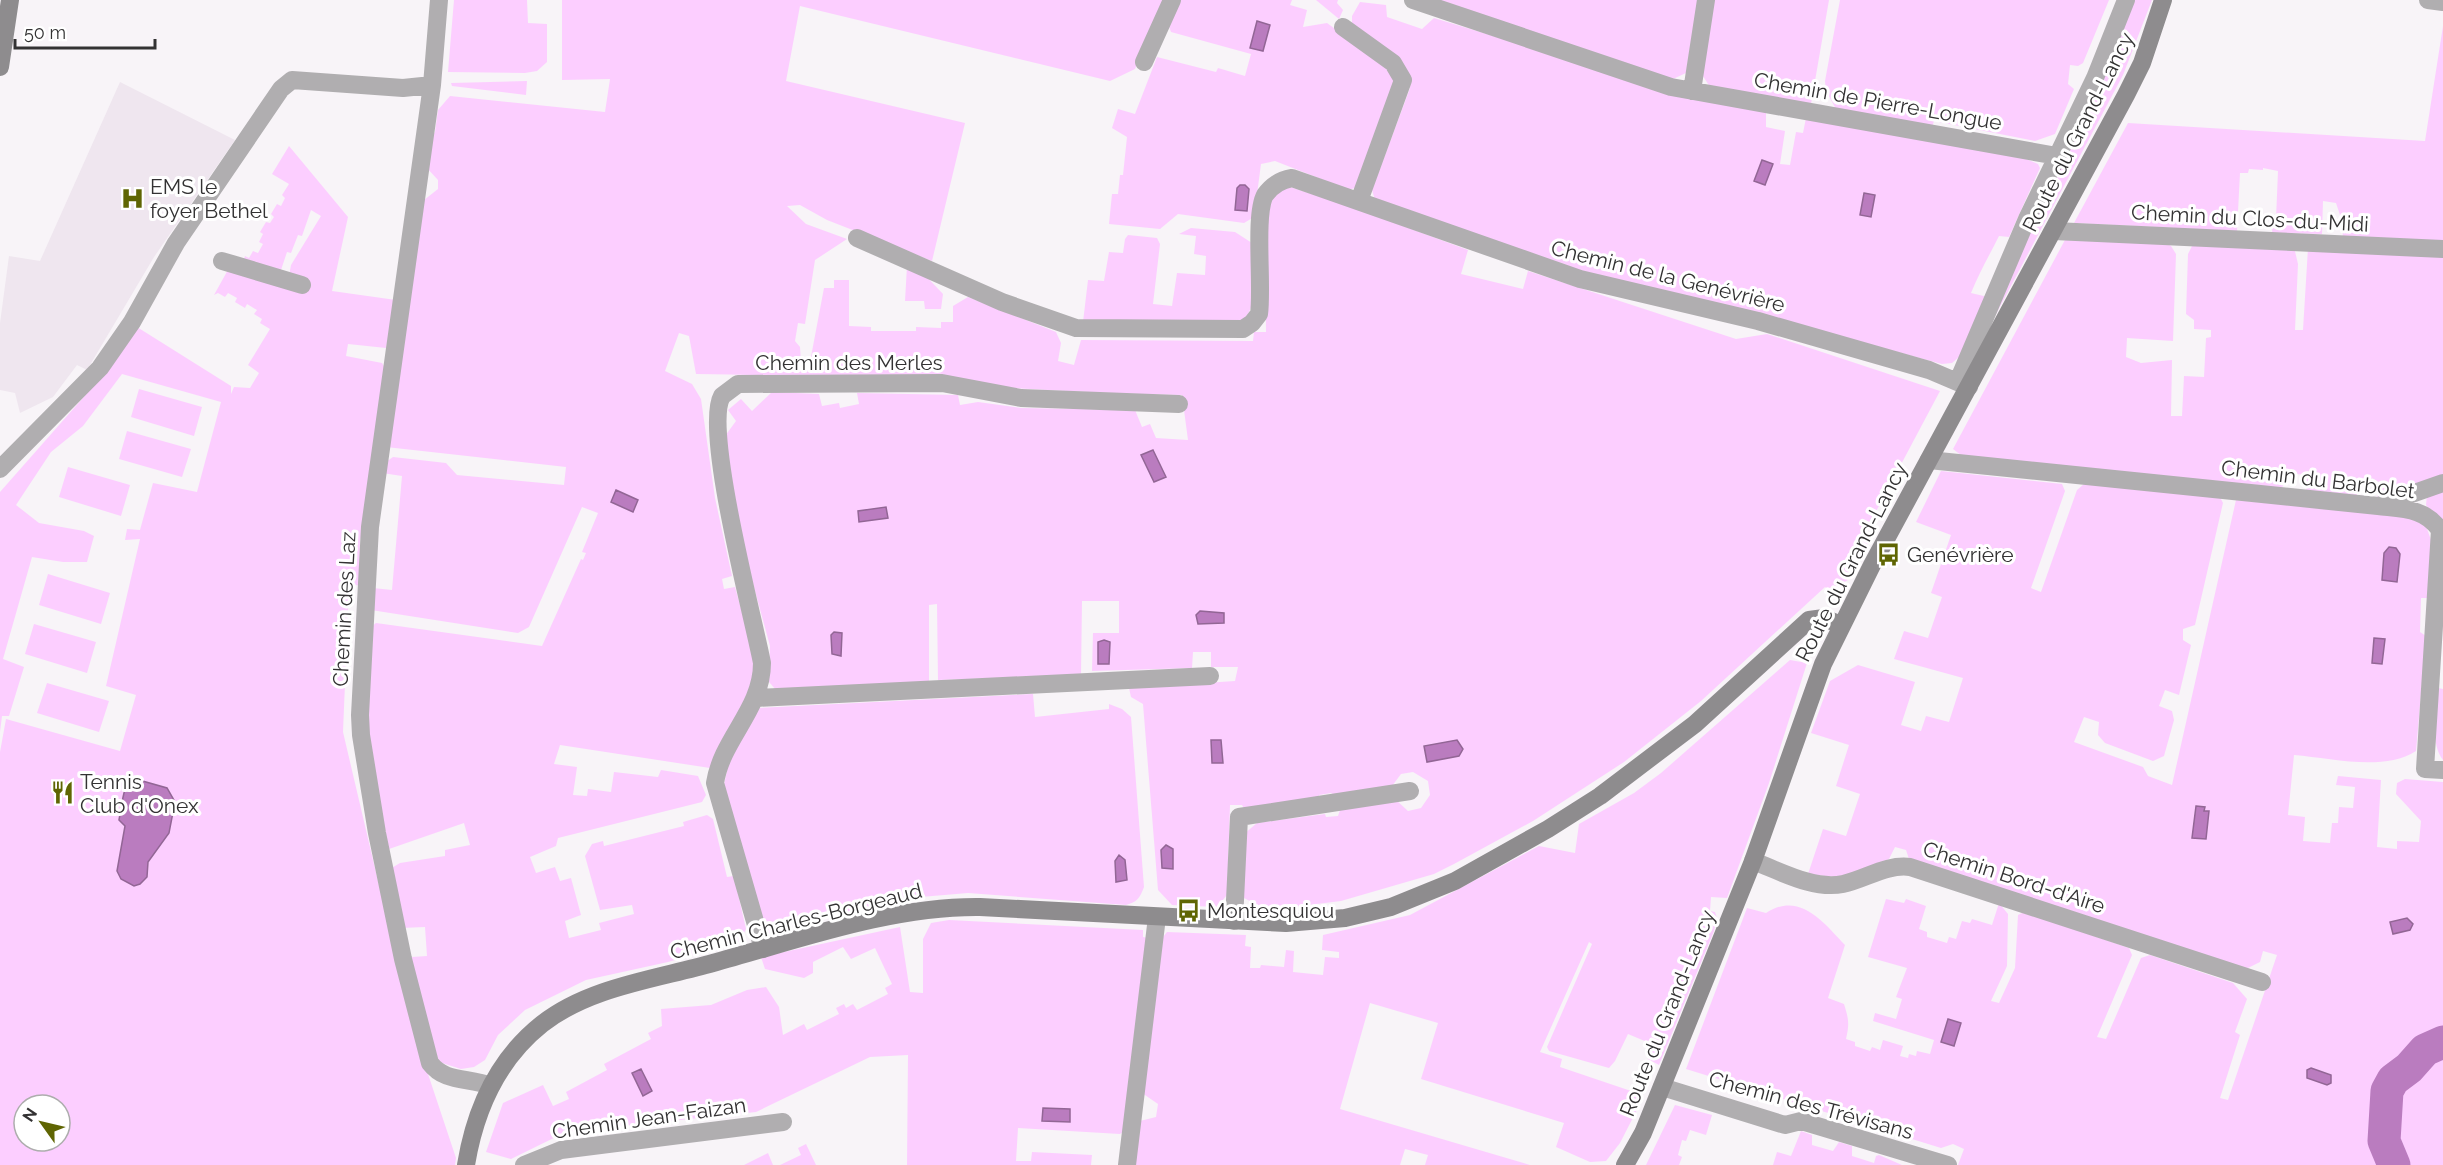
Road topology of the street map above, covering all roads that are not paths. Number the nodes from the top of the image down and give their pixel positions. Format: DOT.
graph roads {
  1 [pos="10,0"];
  2 [pos="439,0"];
  3 [pos="1172,0"];
  4 [pos="1413,0"];
  5 [pos="1706,0"];
  6 [pos="2126,0"];
  7 [pos="2163,0"];
  8 [pos="2428,0"];
  9 [pos="2443,2"];
  10 [pos="1343,27"];
  11 [pos="1144,62"];
  12 [pos="0,67"];
  13 [pos="432,85"];
  14 [pos="1692,90"];
  15 [pos="2056,156"];
  16 [pos="1359,201"];
  17 [pos="2054,231"];
  18 [pos="857,238"];
  19 [pos="2443,249"];
  20 [pos="222,261"];
  21 [pos="302,285"];
  22 [pos="1964,384"];
  23 [pos="1179,404"];
  24 [pos="1929,460"];
  25 [pos="0,469"];
  26 [pos="2443,483"];
  27 [pos="2378,506"];
  28 [pos="1841,625"];
  29 [pos="1210,676"];
  30 [pos="756,698"];
  31 [pos="2443,770"];
  32 [pos="1410,790"];
  33 [pos="1753,861"];
  34 [pos="1157,917"];
  35 [pos="1234,921"];
  36 [pos="763,949"];
  37 [pos="2262,981"];
  38 [pos="491,1086"];
  39 [pos="1662,1088"];
  40 [pos="783,1122"];
  41 [pos="466,1165"];
  42 [pos="524,1165"];
  43 [pos="1127,1165"];
  44 [pos="1625,1165"];
  45 [pos="1948,1165"];
  1 -- 12 [label="street"];
  2 -- 13 [label="street, Chemin des Laz"];
  3 -- 11 [label="street"];
  4 -- 14 [label="street, Chemin de Pierre-Longue"];
  5 -- 14 [label="street"];
  6 -- 15 [label="street, Route du Grand-Lancy"];
  7 -- 17 [label="street, Route du Grand-Lancy"];
  8 -- 9 [label="street"];
  10 -- 16 [label="street"];
  13 -- 25 [label="street"];
  13 -- 38 [label="street, Chemin des Laz"];
  14 -- 15 [label="street, Chemin de Pierre-Longue"];
  15 -- 22 [label="street, Route du Grand-Lancy"];
  16 -- 18 [label="street, Chemin de la Genévrière"];
  16 -- 22 [label="street, Chemin de la Genévrière"];
  17 -- 19 [label="street, Chemin du Clos-du-Midi"];
  17 -- 22 [label="street, Route du Grand-Lancy"];
  20 -- 21 [label="street"];
  22 -- 24 [label="street, Route du Grand-Lancy"];
  23 -- 30 [label="street, Chemin des Merles"];
  24 -- 27 [label="street, Chemin du Barbolet"];
  24 -- 28 [label="street, Route du Grand-Lancy"];
  26 -- 27 [label="street"];
  27 -- 31 [label="street, Chemin du Barbolet"];
  28 -- 33 [label="street, Route du Grand-Lancy"];
  28 -- 35 [label="street, Chemin Charles-Borgeaud"];
  29 -- 30 [label="street"];
  30 -- 36 [label="street, Chemin des Merles"];
  32 -- 35 [label="street"];
  33 -- 37 [label="street, Chemin Bord-d'Aire"];
  33 -- 39 [label="street, Route du Grand-Lancy"];
  34 -- 35 [label="street, Chemin Charles-Borgeaud"];
  34 -- 36 [label="street, Chemin Charles-Borgeaud"];
  34 -- 43 [label="street"];
  36 -- 38 [label="street, Chemin Charles-Borgeaud"];
  38 -- 41 [label="street, Chemin Charles-Borgeaud"];
  39 -- 44 [label="street, Route du Grand-Lancy"];
  39 -- 45 [label="street, Chemin des Trévisans"];
  40 -- 42 [label="street, Chemin Jean-Faizan"];
}
